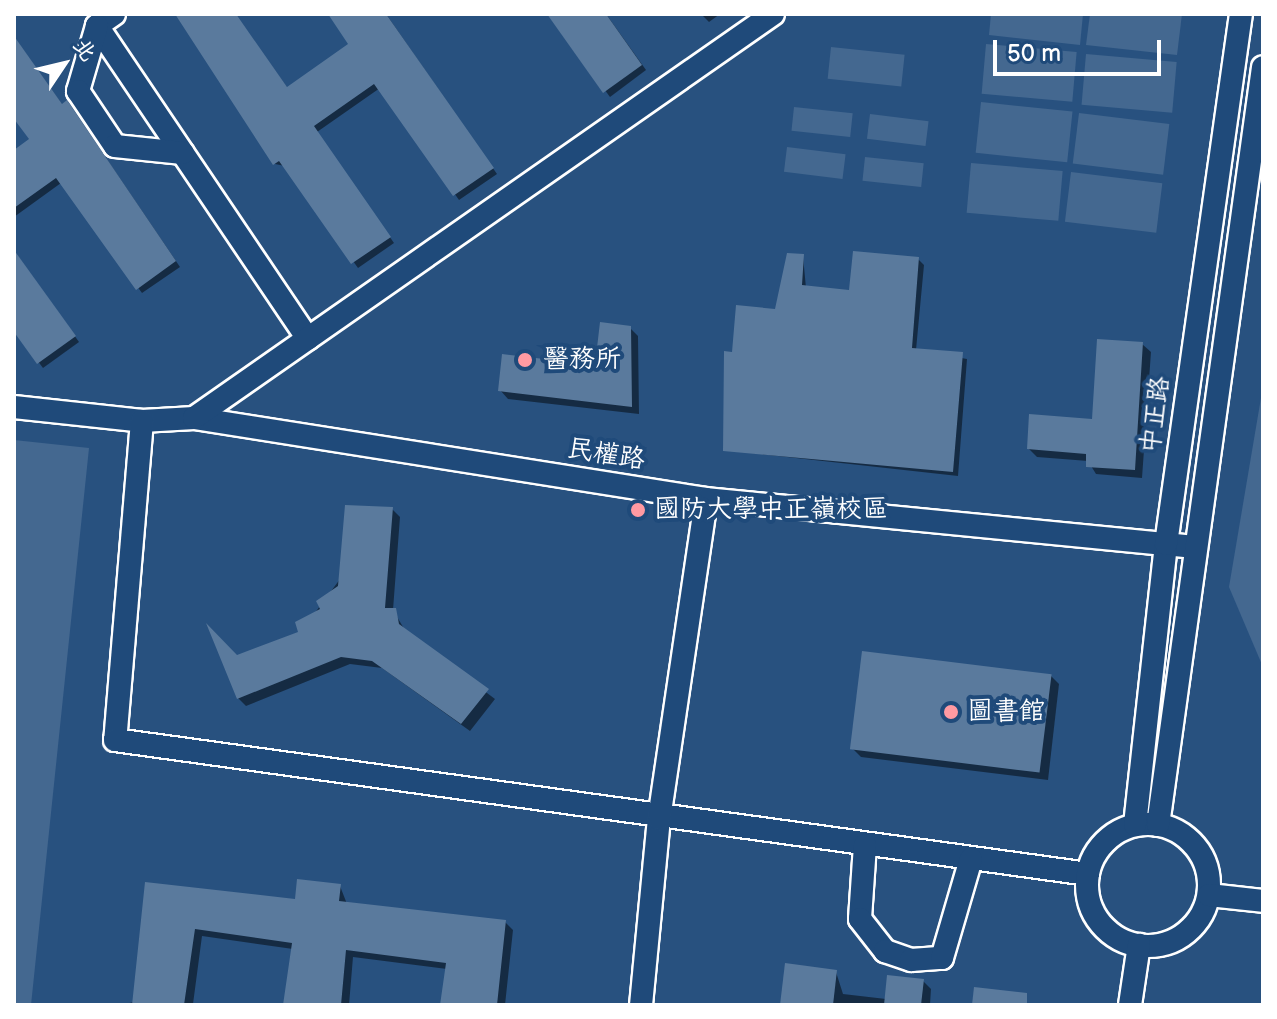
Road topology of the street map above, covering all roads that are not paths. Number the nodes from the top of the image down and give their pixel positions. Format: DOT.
graph roads {
  1 [pos="773,14"];
  2 [pos="1241,14"];
  3 [pos="106,20"];
  4 [pos="1233,69"];
  5 [pos="1263,69"];
  6 [pos="183,153"];
  7 [pos="308,339"];
  8 [pos="14,407"];
  9 [pos="194,418"];
  10 [pos="142,421"];
  11 [pos="706,499"];
  12 [pos="1166,544"];
  13 [pos="1192,547"];
  14 [pos="659,819"];
  15 [pos="1135,825"];
  16 [pos="1158,825"];
  17 [pos="865,845"];
  18 [pos="971,859"];
  19 [pos="1088,874"];
  20 [pos="1209,895"];
  21 [pos="1263,901"];
  22 [pos="1139,945"];
  23 [pos="641,1005"];
  24 [pos="1130,1005"];
  1 -- 7 [label="lane"];
  2 -- 4 [label="lane, 中正路"];
  3 -- 6 [label="lane"];
  3 -- 6 [label="lane"];
  4 -- 5 [label="lane"];
  4 -- 12 [label="lane, 中正路"];
  5 -- 13 [label="lane"];
  6 -- 7 [label="lane"];
  7 -- 9 [label="lane"];
  8 -- 10 [label="lane, 民權路"];
  9 -- 10 [label="lane, 民權路"];
  9 -- 11 [label="lane, 民權路"];
  10 -- 14 [label="lane"];
  11 -- 12 [label="lane, 民權路"];
  11 -- 14 [label="lane"];
  12 -- 13 [label="lane, 民權路"];
  12 -- 15 [label="lane, 中正路"];
  13 -- 16 [label="lane"];
  14 -- 17 [label="lane"];
  14 -- 23 [label="lane"];
  15 -- 16 [label="lane"];
  15 -- 19 [label="lane"];
  16 -- 20 [label="lane"];
  17 -- 18 [label="lane"];
  17 -- 18 [label="lane"];
  18 -- 19 [label="lane"];
  19 -- 22 [label="lane"];
  20 -- 21 [label="lane"];
  20 -- 22 [label="lane"];
  22 -- 24 [label="lane"];
}
